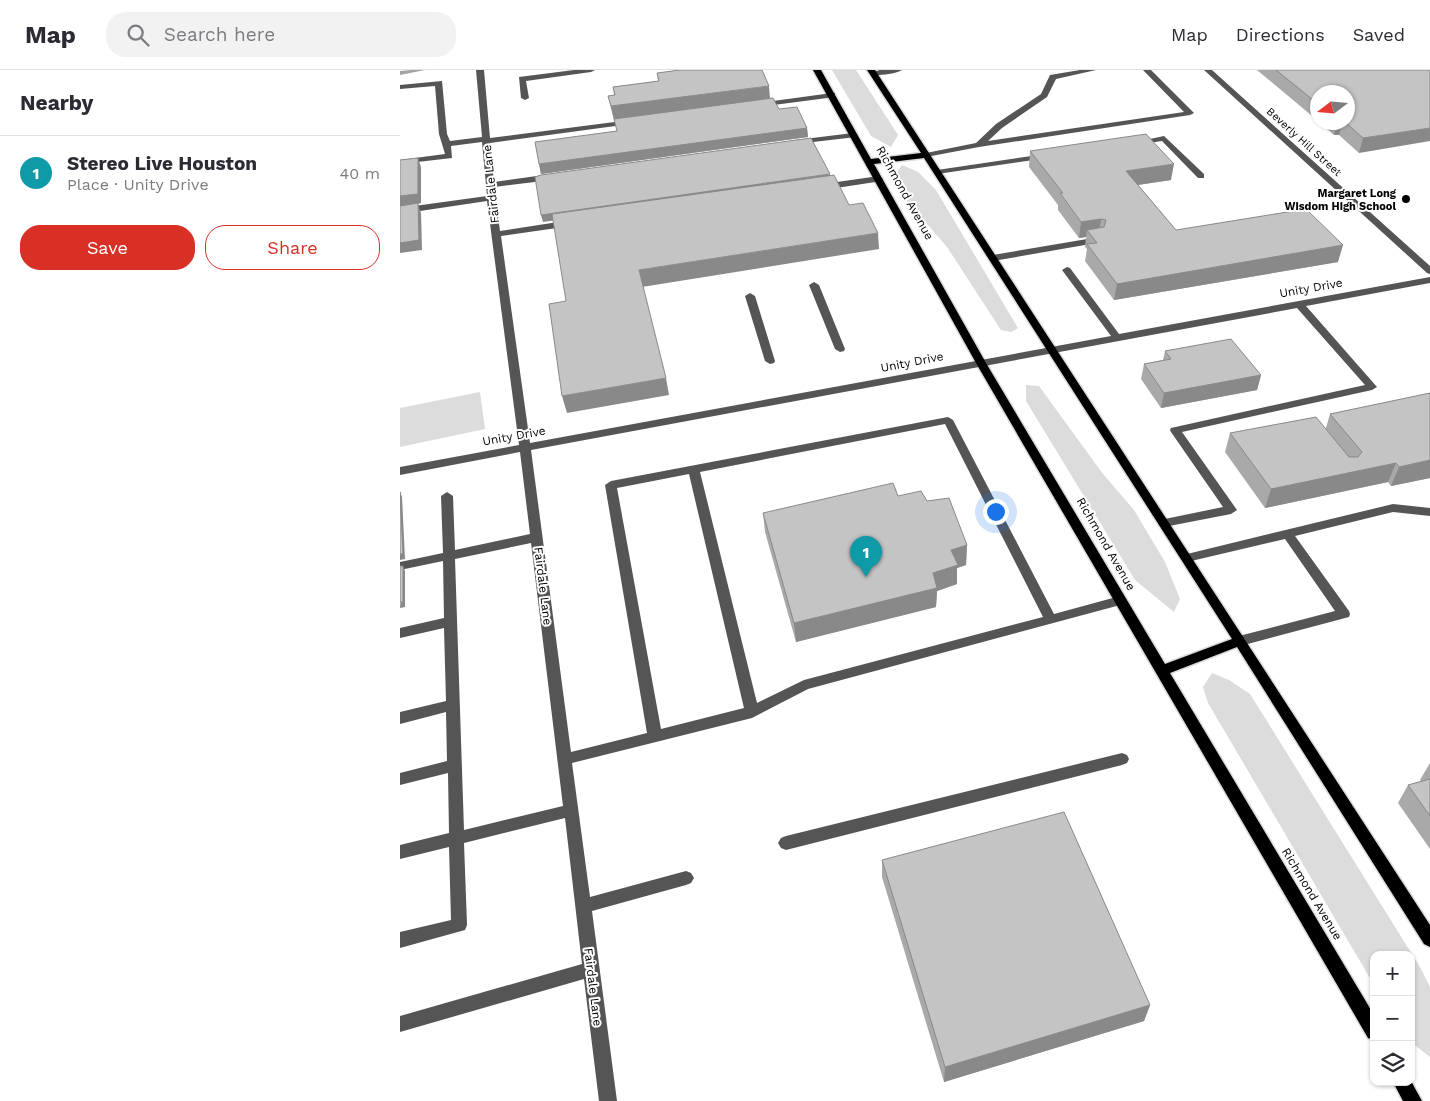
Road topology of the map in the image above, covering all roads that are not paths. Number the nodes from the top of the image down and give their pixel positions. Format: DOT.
graph roads {
  1 [pos="480,70"];
  2 [pos="591,70"];
  3 [pos="817,70"];
  4 [pos="898,70"];
  5 [pos="1092,70"];
  6 [pos="1147,70"];
  7 [pos="1208,70"];
  8 [pos="872,72"];
  9 [pos="400,87"];
  10 [pos="832,95"];
  11 [pos="525,98"];
  12 [pos="751,106"];
  13 [pos="643,120"];
  14 [pos="853,135"];
  15 [pos="486,140"];
  16 [pos="790,143"];
  17 [pos="447,144"];
  18 [pos="979,144"];
  19 [pos="1126,144"];
  20 [pos="926,155"];
  21 [pos="1050,155"];
  22 [pos="400,162"];
  23 [pos="869,162"];
  24 [pos="937,172"];
  25 [pos="556,176"];
  26 [pos="1201,176"];
  27 [pos="879,179"];
  28 [pos="491,185"];
  29 [pos="818,188"];
  30 [pos="491,198"];
  31 [pos="400,211"];
  32 [pos="581,221"];
  33 [pos="497,234"];
  34 [pos="1100,240"];
  35 [pos="992,258"];
  36 [pos="1066,270"];
  37 [pos="1430,271"];
  38 [pos="1430,280"];
  39 [pos="814,285"];
  40 [pos="750,296"];
  41 [pos="1299,304"];
  42 [pos="1118,338"];
  43 [pos="840,349"];
  44 [pos="1052,350"];
  45 [pos="770,361"];
  46 [pos="981,363"];
  47 [pos="526,448"];
  48 [pos="694,469"];
  49 [pos="400,471"];
  50 [pos="447,496"];
  51 [pos="1430,512"];
  52 [pos="1164,523"];
  53 [pos="1288,533"];
  54 [pos="537,537"];
  55 [pos="449,556"];
  56 [pos="1187,558"];
  57 [pos="400,566"];
  58 [pos="1120,601"];
  59 [pos="1051,620"];
  60 [pos="450,622"];
  61 [pos="400,633"];
  62 [pos="1240,641"];
  63 [pos="1162,671"];
  64 [pos="453,705"];
  65 [pos="752,712"];
  66 [pos="400,718"];
  67 [pos="655,736"];
  68 [pos="565,759"];
  69 [pos="1122,759"];
  70 [pos="454,765"];
  71 [pos="400,779"];
  72 [pos="571,810"];
  73 [pos="457,838"];
  74 [pos="786,843"];
  75 [pos="400,852"];
  76 [pos="686,878"];
  77 [pos="583,906"];
  78 [pos="1425,921"];
  79 [pos="1430,939"];
  80 [pos="400,940"];
  81 [pos="591,970"];
  82 [pos="400,1024"];
  83 [pos="1370,1025"];
  84 [pos="1404,1086"];
  85 [pos="608,1101"];
  86 [pos="1413,1101"];
  1 -- 15 [label="street, Fairdale Lane"];
  2 -- 11 [label="street"];
  3 -- 10 [label="main road, Richmond Avenue"];
  4 -- 8 [label="street"];
  5 -- 18 [label="street"];
  6 -- 18 [label="street"];
  7 -- 37 [label="street, Beverly Hill Street"];
  8 -- 20 [label="main road"];
  9 -- 17 [label="street"];
  10 -- 12 [label="street"];
  10 -- 14 [label="main road, Richmond Avenue"];
  13 -- 15 [label="street"];
  14 -- 16 [label="street"];
  14 -- 23 [label="main road, Richmond Avenue"];
  15 -- 17 [label="street"];
  15 -- 28 [label="street, Fairdale Lane"];
  17 -- 22 [label="street"];
  18 -- 20 [label="street"];
  19 -- 26 [label="street"];
  20 -- 23 [label="main road"];
  20 -- 24 [label="main road"];
  21 -- 24 [label="street"];
  23 -- 27 [label="main road, Richmond Avenue"];
  24 -- 35 [label="main road"];
  25 -- 28 [label="street"];
  27 -- 29 [label="street"];
  27 -- 46 [label="main road, Richmond Avenue"];
  28 -- 30 [label="street, Fairdale Lane"];
  30 -- 31 [label="street"];
  30 -- 33 [label="street, Fairdale Lane"];
  32 -- 33 [label="street"];
  33 -- 47 [label="street, Fairdale Lane"];
  34 -- 35 [label="street"];
  35 -- 44 [label="main road"];
  36 -- 42 [label="street"];
  38 -- 41 [label="street, Unity Drive"];
  39 -- 43 [label="street"];
  40 -- 45 [label="street"];
  41 -- 42 [label="street, Unity Drive"];
  41 -- 52 [label="street"];
  42 -- 44 [label="street, Unity Drive"];
  44 -- 46 [label="street, Unity Drive"];
  44 -- 52 [label="main road"];
  46 -- 47 [label="street, Unity Drive"];
  46 -- 58 [label="main road, Richmond Avenue"];
  47 -- 49 [label="street, Unity Drive"];
  47 -- 54 [label="street, Fairdale Lane"];
  48 -- 59 [label="street"];
  48 -- 65 [label="street"];
  48 -- 67 [label="street"];
  50 -- 55 [label="street"];
  51 -- 53 [label="street"];
  52 -- 56 [label="main road"];
  53 -- 56 [label="street"];
  53 -- 62 [label="street"];
  54 -- 55 [label="street"];
  54 -- 68 [label="street, Fairdale Lane"];
  55 -- 57 [label="street"];
  55 -- 60 [label="street"];
  56 -- 62 [label="main road"];
  58 -- 59 [label="street"];
  58 -- 63 [label="main road, Richmond Avenue"];
  59 -- 65 [label="street"];
  60 -- 61 [label="street"];
  60 -- 64 [label="street"];
  62 -- 63 [label="main road"];
  62 -- 78 [label="main road"];
  63 -- 83 [label="main road, Richmond Avenue"];
  64 -- 66 [label="street"];
  64 -- 70 [label="street"];
  65 -- 67 [label="street"];
  67 -- 68 [label="street"];
  68 -- 72 [label="street, Fairdale Lane"];
  69 -- 74 [label="street"];
  70 -- 71 [label="street"];
  70 -- 73 [label="street"];
  72 -- 73 [label="street"];
  72 -- 77 [label="street, Fairdale Lane"];
  73 -- 75 [label="street"];
  73 -- 80 [label="street"];
  76 -- 77 [label="street"];
  77 -- 81 [label="street, Fairdale Lane"];
  78 -- 79 [label="main road"];
  81 -- 82 [label="street"];
  81 -- 85 [label="street, Fairdale Lane"];
  84 -- 86 [label="main road"];
}
